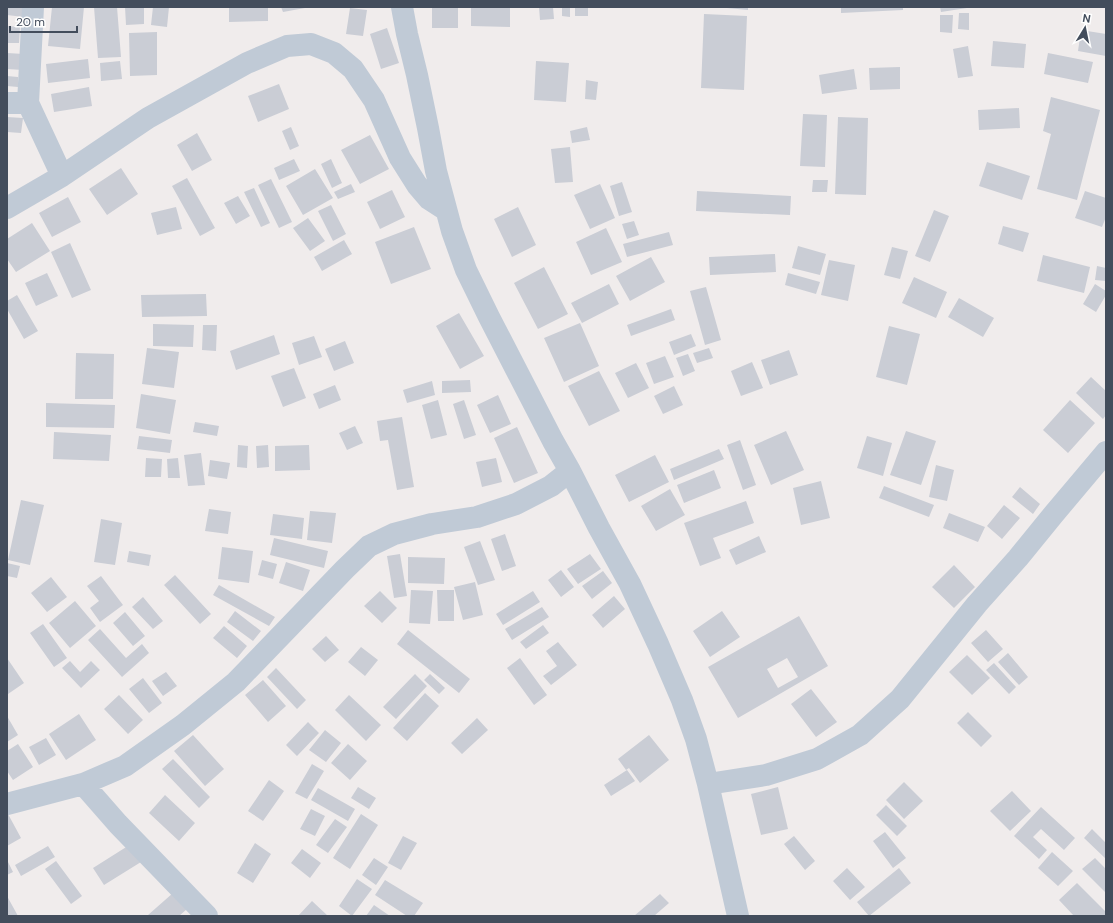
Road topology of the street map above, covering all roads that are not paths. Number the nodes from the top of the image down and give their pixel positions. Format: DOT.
graph roads {
  1 [pos="33,7"];
  2 [pos="402,7"];
  3 [pos="17,103"];
  4 [pos="62,176"];
  5 [pos="7,208"];
  6 [pos="446,210"];
  7 [pos="1106,452"];
  8 [pos="570,471"];
  9 [pos="83,784"];
  10 [pos="708,784"];
  11 [pos="7,804"];
  12 [pos="207,916"];
  13 [pos="738,916"];
  1 -- 3 [label="street"];
  2 -- 6 [label="street"];
  3 -- 4 [label="street"];
  4 -- 5 [label="street"];
  4 -- 6 [label="street"];
  6 -- 8 [label="street"];
  7 -- 10 [label="street"];
  8 -- 9 [label="street"];
  8 -- 10 [label="street"];
  9 -- 11 [label="street"];
  9 -- 12 [label="street"];
  10 -- 13 [label="street"];
}
